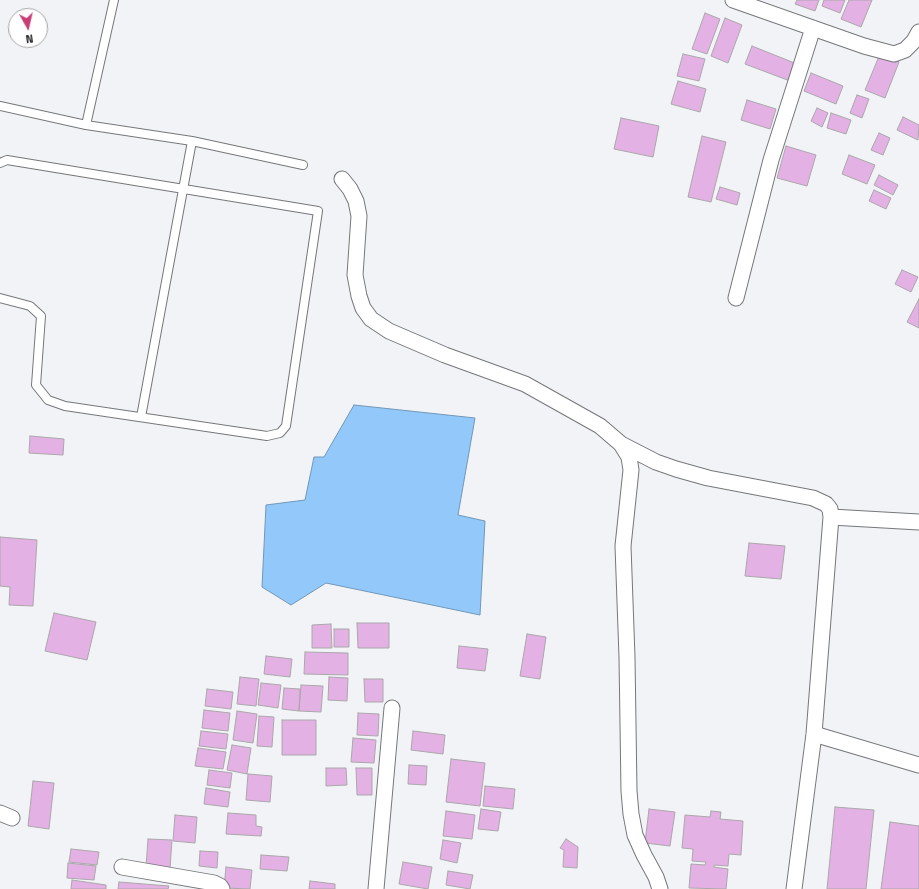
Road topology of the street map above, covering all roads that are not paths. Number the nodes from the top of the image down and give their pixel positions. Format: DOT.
graph roads {
  1 [pos="114,0"];
  2 [pos="732,0"];
  3 [pos="814,28"];
  4 [pos="919,32"];
  5 [pos="0,106"];
  6 [pos="86,125"];
  7 [pos="192,141"];
  8 [pos="0,163"];
  9 [pos="303,165"];
  10 [pos="342,179"];
  11 [pos="184,189"];
  12 [pos="0,298"];
  13 [pos="736,298"];
  14 [pos="141,417"];
  15 [pos="621,444"];
  16 [pos="831,517"];
  17 [pos="919,522"];
  18 [pos="392,708"];
  19 [pos="814,734"];
  20 [pos="919,764"];
  21 [pos="122,867"];
  22 [pos="222,889"];
  23 [pos="376,889"];
  24 [pos="660,889"];
  25 [pos="794,889"];
  1 -- 6 [label="lane"];
  2 -- 3 [label="street"];
  3 -- 4 [label="street"];
  3 -- 13 [label="street"];
  5 -- 6 [label="lane"];
  6 -- 7 [label="lane"];
  7 -- 9 [label="lane"];
  7 -- 11 [label="lane"];
  8 -- 11 [label="lane"];
  10 -- 15 [label="street"];
  11 -- 14 [label="lane"];
  11 -- 14 [label="lane"];
  12 -- 14 [label="lane"];
  15 -- 16 [label="street"];
  15 -- 24 [label="street"];
  16 -- 17 [label="street"];
  16 -- 19 [label="street"];
  18 -- 23 [label="street"];
  19 -- 20 [label="street"];
  19 -- 25 [label="street"];
  21 -- 22 [label="street"];
}
